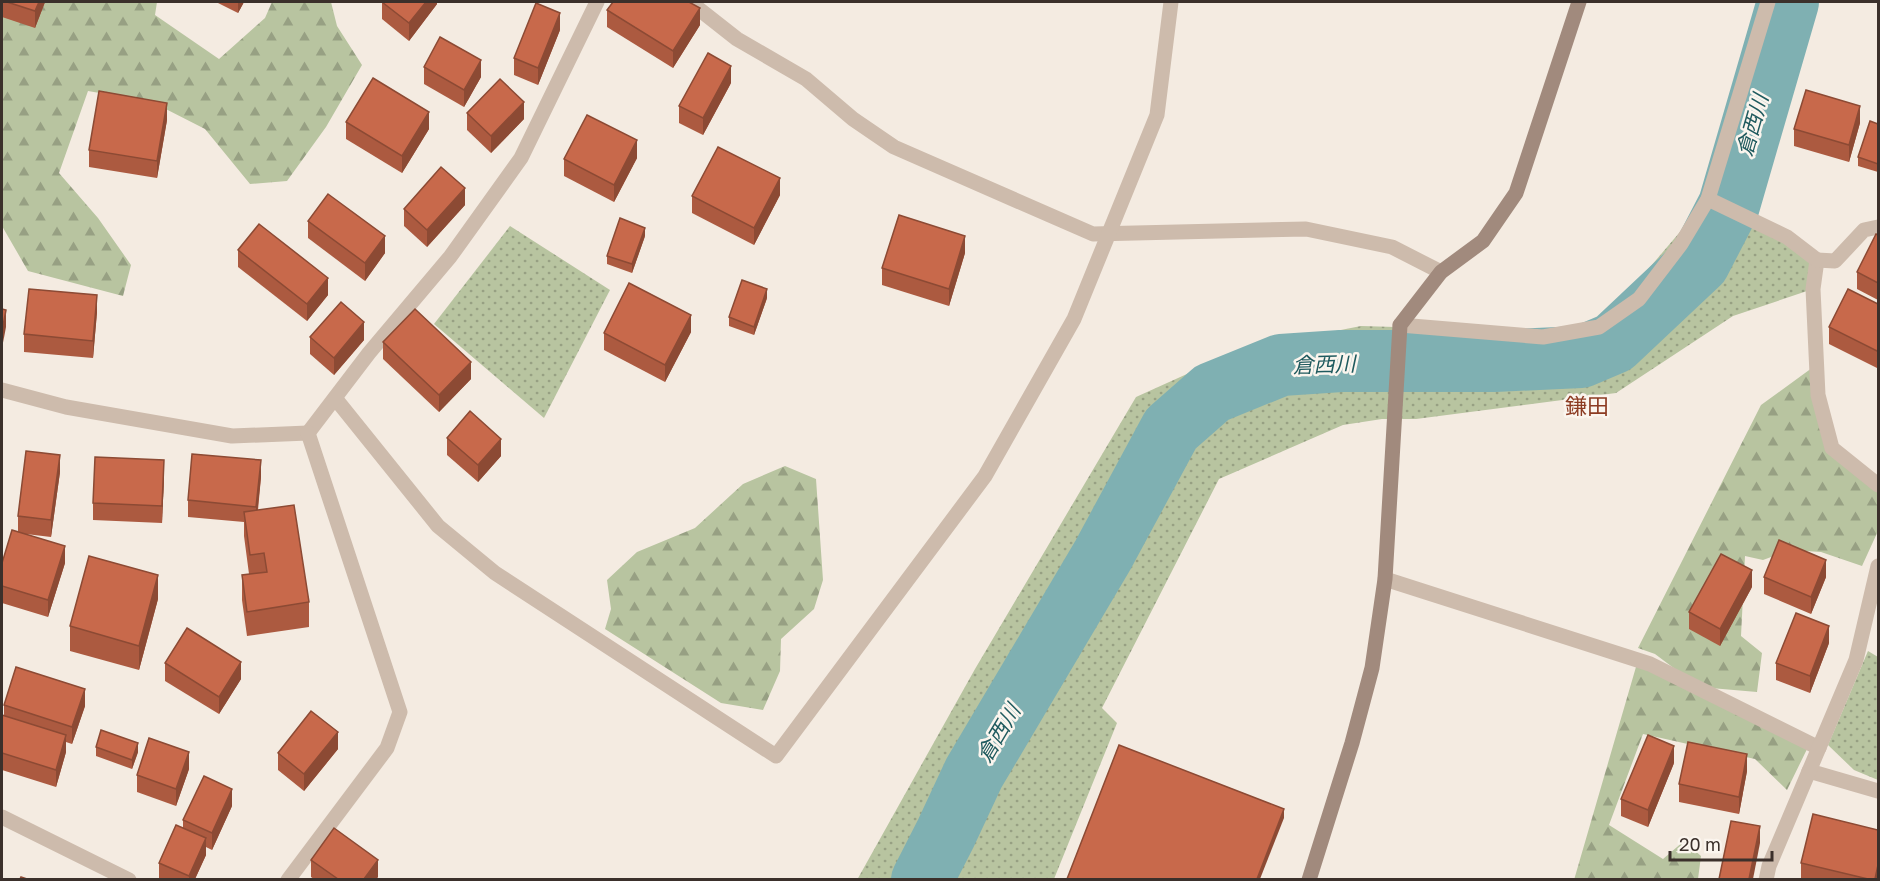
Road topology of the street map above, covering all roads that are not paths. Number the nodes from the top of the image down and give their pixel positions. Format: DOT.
graph roads {
  1 [pos="597,2"];
  2 [pos="690,2"];
  3 [pos="1171,2"];
  4 [pos="1579,2"];
  5 [pos="1768,2"];
  6 [pos="1708,199"];
  7 [pos="1878,226"];
  8 [pos="1110,233"];
  9 [pos="1817,260"];
  10 [pos="1441,272"];
  11 [pos="1400,324"];
  12 [pos="2,390"];
  13 [pos="335,398"];
  14 [pos="308,433"];
  15 [pos="1878,485"];
  16 [pos="1878,566"];
  17 [pos="1385,579"];
  18 [pos="1819,747"];
  19 [pos="1809,771"];
  20 [pos="1878,791"];
  21 [pos="2,817"];
  22 [pos="129,879"];
  23 [pos="288,879"];
  24 [pos="1309,879"];
  25 [pos="1766,879"];
  1 -- 13 [label="street"];
  2 -- 8 [label="street"];
  3 -- 8 [label="street"];
  4 -- 10 [label="street"];
  5 -- 6 [label="street"];
  6 -- 9 [label="street"];
  6 -- 11 [label="street"];
  7 -- 9 [label="street"];
  8 -- 10 [label="street"];
  8 -- 13 [label="street"];
  9 -- 15 [label="street"];
  10 -- 11 [label="street"];
  11 -- 17 [label="street"];
  12 -- 14 [label="street"];
  13 -- 14 [label="street"];
  14 -- 23 [label="street"];
  16 -- 18 [label="street"];
  17 -- 18 [label="street"];
  17 -- 24 [label="street"];
  18 -- 19 [label="street"];
  19 -- 20 [label="street"];
  19 -- 25 [label="street"];
  21 -- 22 [label="street"];
}
